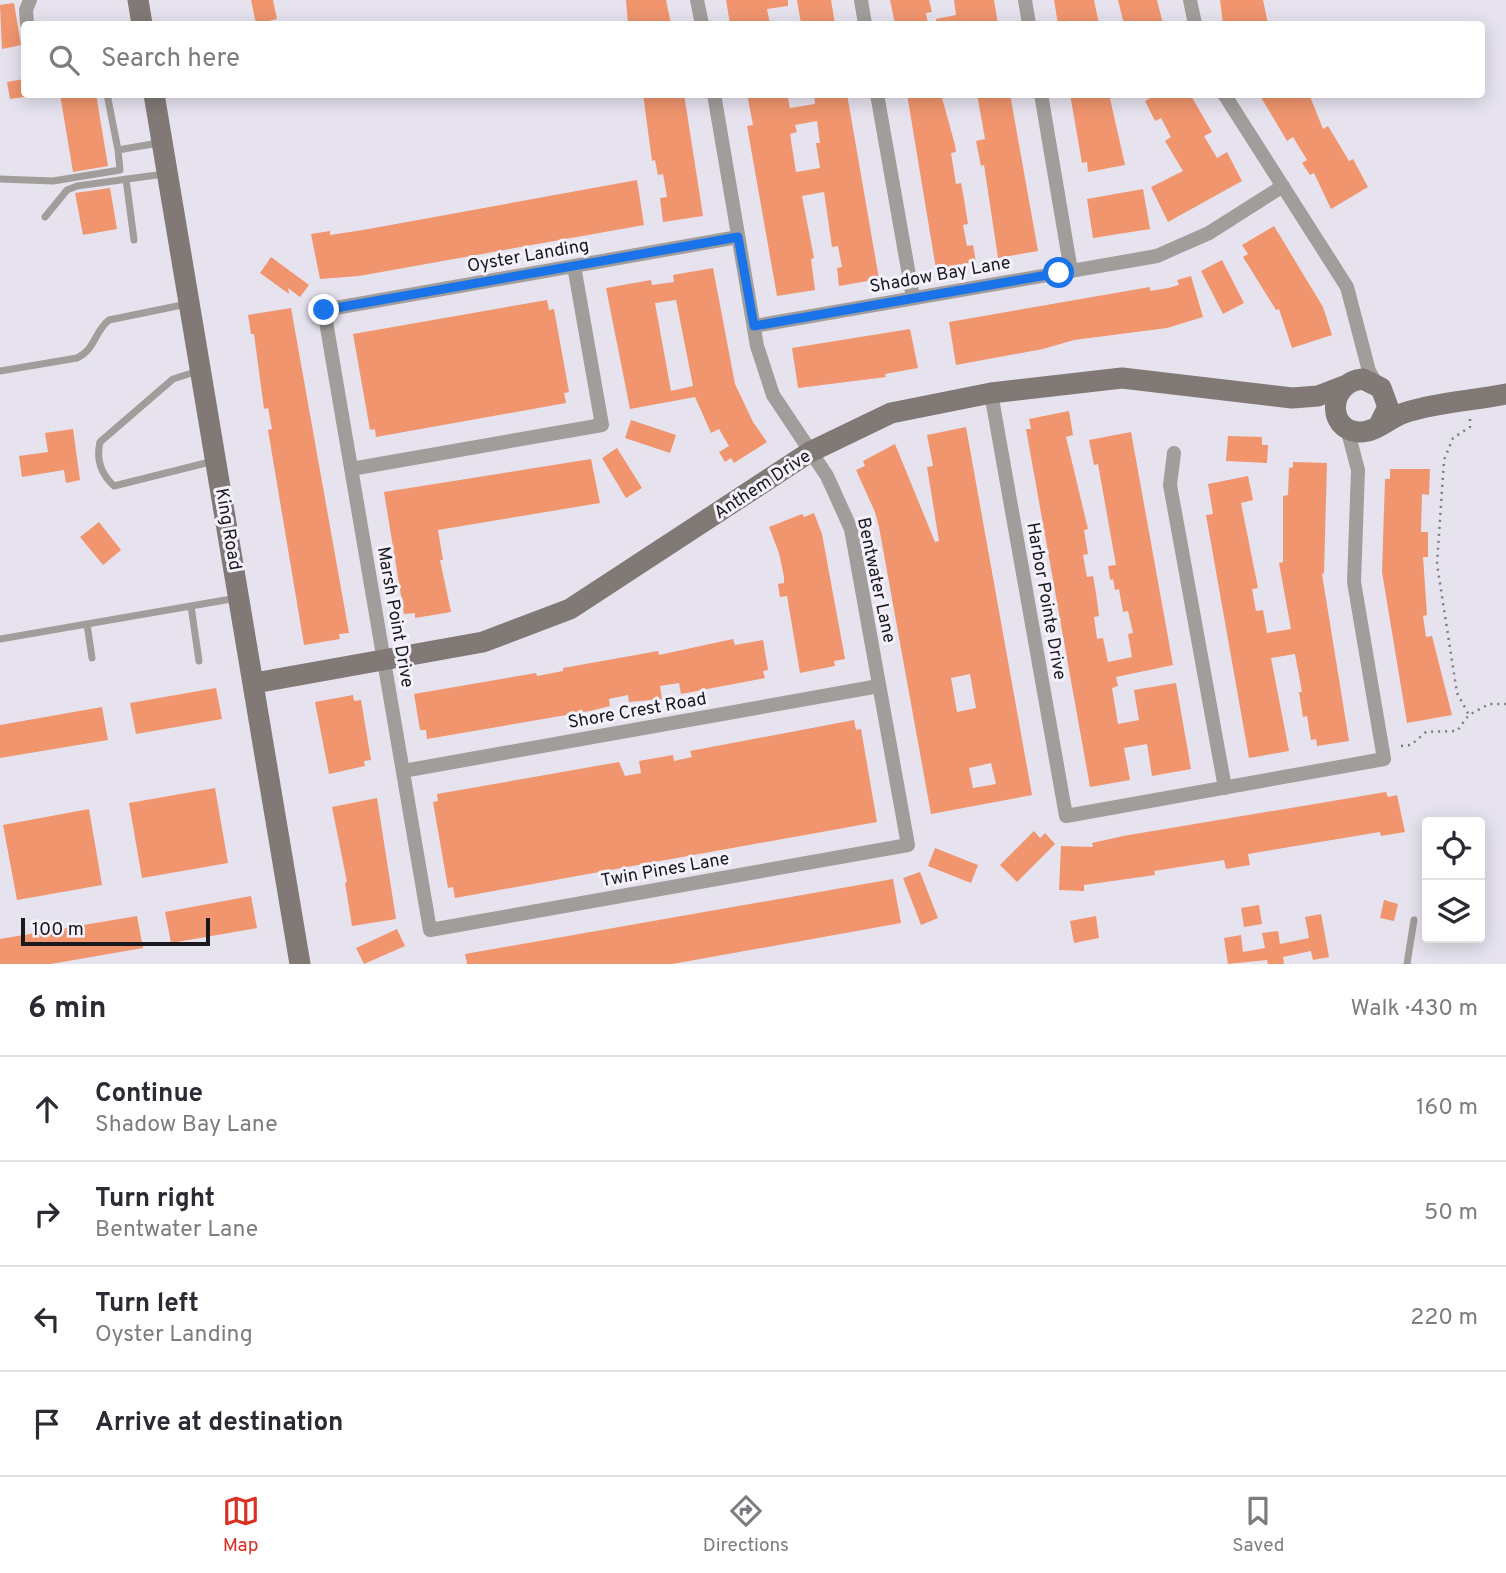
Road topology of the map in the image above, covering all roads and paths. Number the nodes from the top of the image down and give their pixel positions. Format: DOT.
graph roads {
  1 [pos="30,0"];
  2 [pos="138,0"];
  3 [pos="697,0"];
  4 [pos="861,0"];
  5 [pos="1025,0"];
  6 [pos="1190,0"];
  7 [pos="27,21"];
  8 [pos="142,21"];
  9 [pos="701,21"];
  10 [pos="864,21"];
  11 [pos="1028,21"];
  12 [pos="1194,21"];
  13 [pos="108,98"];
  14 [pos="155,98"];
  15 [pos="715,98"];
  16 [pos="878,98"];
  17 [pos="1042,98"];
  18 [pos="1227,98"];
  19 [pos="162,143"];
  20 [pos="118,150"];
  21 [pos="168,174"];
  22 [pos="0,179"];
  23 [pos="126,179"];
  24 [pos="1283,186"];
  25 [pos="45,217"];
  26 [pos="738,237"];
  27 [pos="134,240"];
  28 [pos="574,266"];
  29 [pos="1072,271"];
  30 [pos="913,298"];
  31 [pos="190,303"];
  32 [pos="324,310"];
  33 [pos="754,326"];
  34 [pos="1363,345"];
  35 [pos="202,370"];
  36 [pos="0,371"];
  37 [pos="1347,384"];
  38 [pos="1378,386"];
  39 [pos="991,393"];
  40 [pos="1506,394"];
  41 [pos="1292,398"];
  42 [pos="1433,405"];
  43 [pos="1470,419"];
  44 [pos="1344,426"];
  45 [pos="1377,427"];
  46 [pos="810,452"];
  47 [pos="1174,453"];
  48 [pos="218,460"];
  49 [pos="351,469"];
  50 [pos="1358,470"];
  51 [pos="241,598"];
  52 [pos="191,606"];
  53 [pos="87,624"];
  54 [pos="0,639"];
  55 [pos="92,658"];
  56 [pos="200,661"];
  57 [pos="384,661"];
  58 [pos="255,682"];
  59 [pos="879,686"];
  60 [pos="1505,704"];
  61 [pos="1469,715"];
  62 [pos="1401,746"];
  63 [pos="402,771"];
  64 [pos="1225,788"];
  65 [pos="908,845"];
  66 [pos="1414,920"];
  67 [pos="430,930"];
  68 [pos="300,964"];
  69 [pos="1407,964"];
  1 -- 7 [label="street"];
  2 -- 8 [label="street"];
  3 -- 9 [label="street"];
  4 -- 10 [label="street"];
  5 -- 11 [label="street"];
  6 -- 12 [label="street"];
  13 -- 20 [label="lane"];
  14 -- 19 [label="street, King Road"];
  15 -- 26 [label="street, Bentwater Lane"];
  16 -- 30 [label="street"];
  17 -- 29 [label="street"];
  18 -- 24 [label="street"];
  19 -- 20 [label="lane"];
  19 -- 21 [label="street, King Road"];
  20 -- 22 [label="lane"];
  21 -- 23 [label="lane"];
  21 -- 31 [label="street, King Road"];
  23 -- 25 [label="lane"];
  23 -- 27 [label="lane"];
  24 -- 29 [label="street, Shadow Bay Lane"];
  24 -- 34 [label="street"];
  26 -- 28 [label="street, Oyster Landing"];
  26 -- 33 [label="street, Bentwater Lane"];
  28 -- 32 [label="street, Oyster Landing"];
  28 -- 49 [label="street"];
  29 -- 30 [label="street, Shadow Bay Lane"];
  30 -- 33 [label="street, Shadow Bay Lane"];
  31 -- 35 [label="street, King Road"];
  31 -- 36 [label="lane"];
  32 -- 49 [label="street, Marsh Point Drive"];
  33 -- 46 [label="street, Bentwater Lane"];
  34 -- 37 [label="street"];
  34 -- 38 [label="street"];
  35 -- 48 [label="street, King Road"];
  35 -- 48 [label="lane"];
  37 -- 38 [label="street"];
  37 -- 41 [label="street, Anthem Drive"];
  37 -- 44 [label="street"];
  38 -- 42 [label="street"];
  38 -- 45 [label="street"];
  39 -- 41 [label="street, Anthem Drive"];
  39 -- 46 [label="street, Anthem Drive"];
  39 -- 64 [label="street, Harbor Pointe Drive"];
  40 -- 42 [label="street"];
  41 -- 44 [label="street, Anthem Drive"];
  42 -- 45 [label="street"];
  43 -- 61 [label="path"];
  44 -- 45 [label="street"];
  44 -- 50 [label="street"];
  45 -- 50 [label="street"];
  46 -- 57 [label="street, Anthem Drive"];
  46 -- 59 [label="street, Bentwater Lane"];
  47 -- 64 [label="street"];
  48 -- 51 [label="street, King Road"];
  49 -- 57 [label="street, Marsh Point Drive"];
  50 -- 64 [label="street"];
  51 -- 52 [label="lane"];
  51 -- 58 [label="street, King Road"];
  52 -- 53 [label="lane"];
  52 -- 56 [label="lane"];
  53 -- 54 [label="lane"];
  53 -- 55 [label="lane"];
  57 -- 58 [label="street, Anthem Drive"];
  57 -- 63 [label="street, Marsh Point Drive"];
  58 -- 68 [label="street, King Road"];
  59 -- 63 [label="street, Shore Crest Road"];
  59 -- 65 [label="street, Bentwater Lane"];
  60 -- 61 [label="path"];
  61 -- 62 [label="path"];
  63 -- 67 [label="street, Marsh Point Drive"];
  65 -- 67 [label="street, Twin Pines Lane"];
  66 -- 69 [label="lane"];
}
